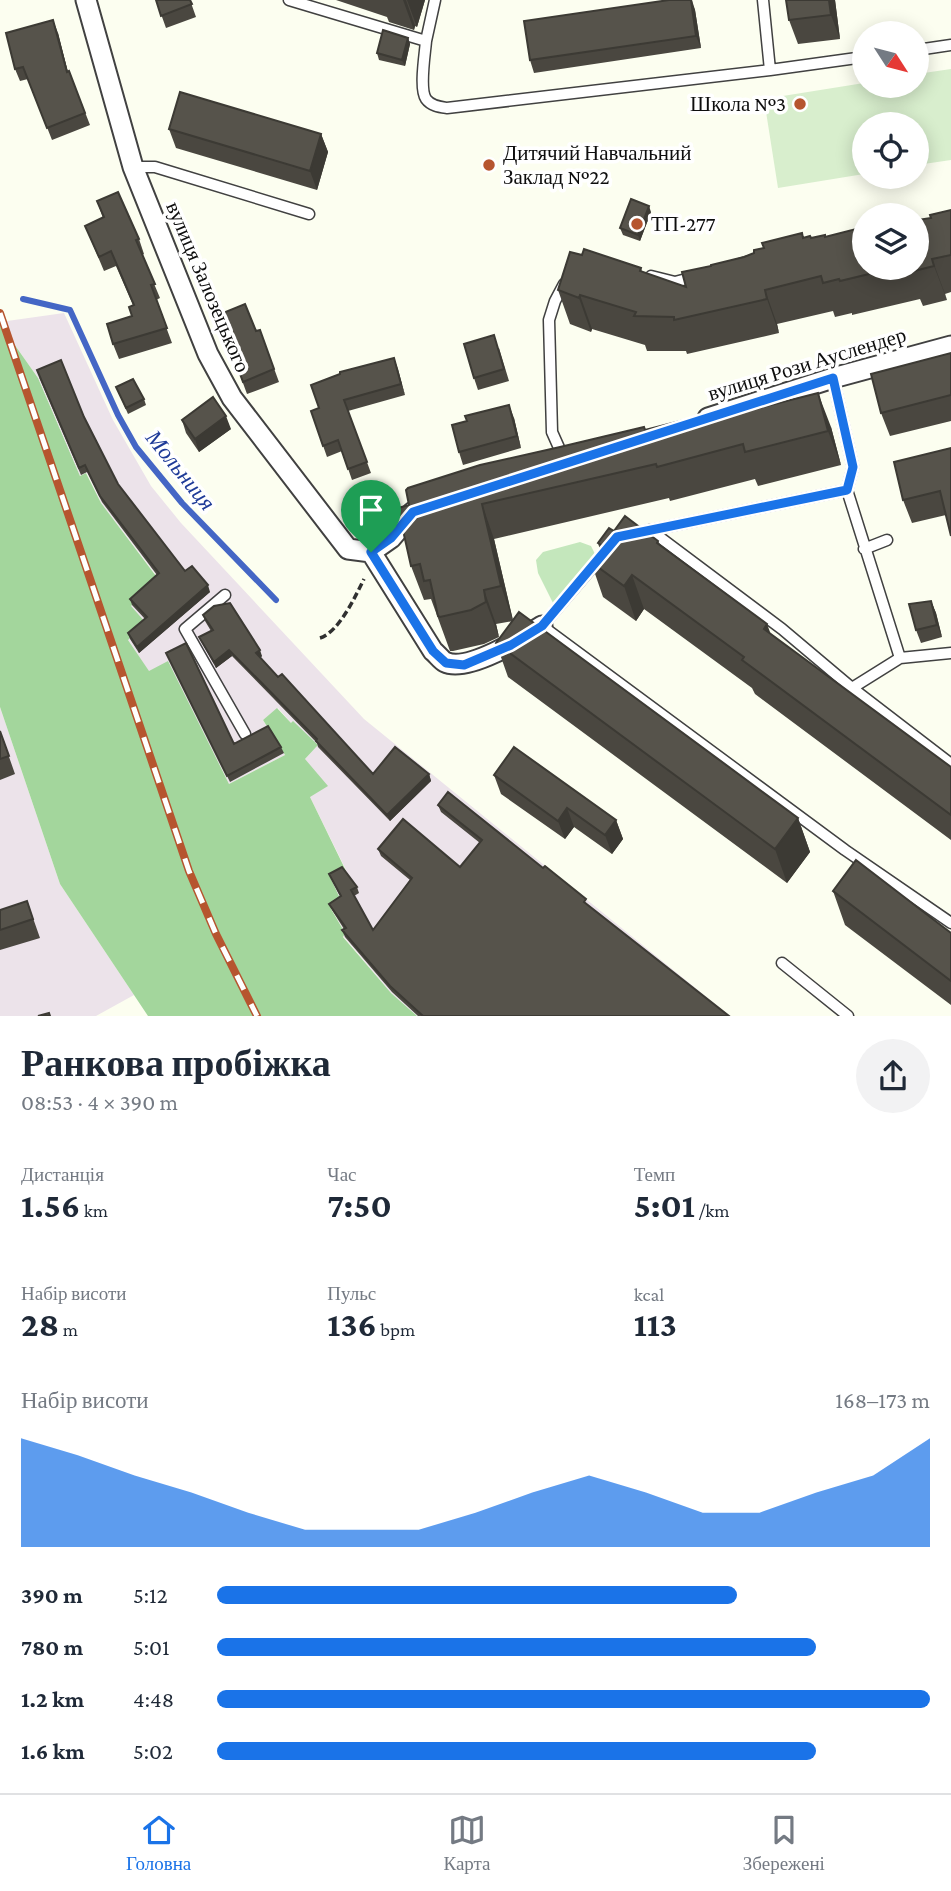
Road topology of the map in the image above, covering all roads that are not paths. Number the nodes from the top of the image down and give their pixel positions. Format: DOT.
graph roads {
  1 [pos="289,0"];
  2 [pos="435,0"];
  3 [pos="763,0"];
  4 [pos="88,1"];
  5 [pos="426,41"];
  6 [pos="951,45"];
  7 [pos="929,48"];
  8 [pos="852,59"];
  9 [pos="770,70"];
  10 [pos="133,167"];
  11 [pos="309,214"];
  12 [pos="709,273"];
  13 [pos="641,274"];
  14 [pos="568,277"];
  15 [pos="951,346"];
  16 [pos="833,378"];
  17 [pos="693,422"];
  18 [pos="566,463"];
  19 [pos="847,490"];
  20 [pos="439,504"];
  21 [pos="650,530"];
  22 [pos="617,537"];
  23 [pos="887,540"];
  24 [pos="609,547"];
  25 [pos="864,549"];
  26 [pos="373,556"];
  27 [pos="225,595"];
  28 [pos="542,626"];
  29 [pos="951,653"];
  30 [pos="900,658"];
  31 [pos="852,688"];
  32 [pos="245,734"];
  33 [pos="951,764"];
  34 [pos="951,923"];
  35 [pos="782,963"];
  36 [pos="848,1016"];
  1 -- 5 [label="lane"];
  2 -- 5 [label="lane"];
  3 -- 9 [label="lane"];
  4 -- 10 [label="street, вулиця Залозецького"];
  5 -- 9 [label="lane"];
  6 -- 7 [label="lane"];
  8 -- 9 [label="lane"];
  10 -- 11 [label="lane"];
  10 -- 26 [label="street, вулиця Залозецького"];
  12 -- 13 [label="lane"];
  14 -- 18 [label="lane"];
  15 -- 16 [label="street, вулиця Рози Ауслендер"];
  16 -- 17 [label="street, вулиця Рози Ауслендер"];
  16 -- 19 [label="lane"];
  19 -- 21 [label="lane"];
  19 -- 25 [label="lane"];
  20 -- 26 [label="street"];
  21 -- 22 [label="lane"];
  21 -- 31 [label="lane"];
  23 -- 25 [label="lane"];
  24 -- 28 [label="lane"];
  25 -- 30 [label="lane"];
  26 -- 28 [label="street"];
  27 -- 32 [label="lane"];
  28 -- 34 [label="lane"];
  29 -- 30 [label="lane"];
  30 -- 31 [label="lane"];
  31 -- 33 [label="lane"];
  35 -- 36 [label="lane"];
}
